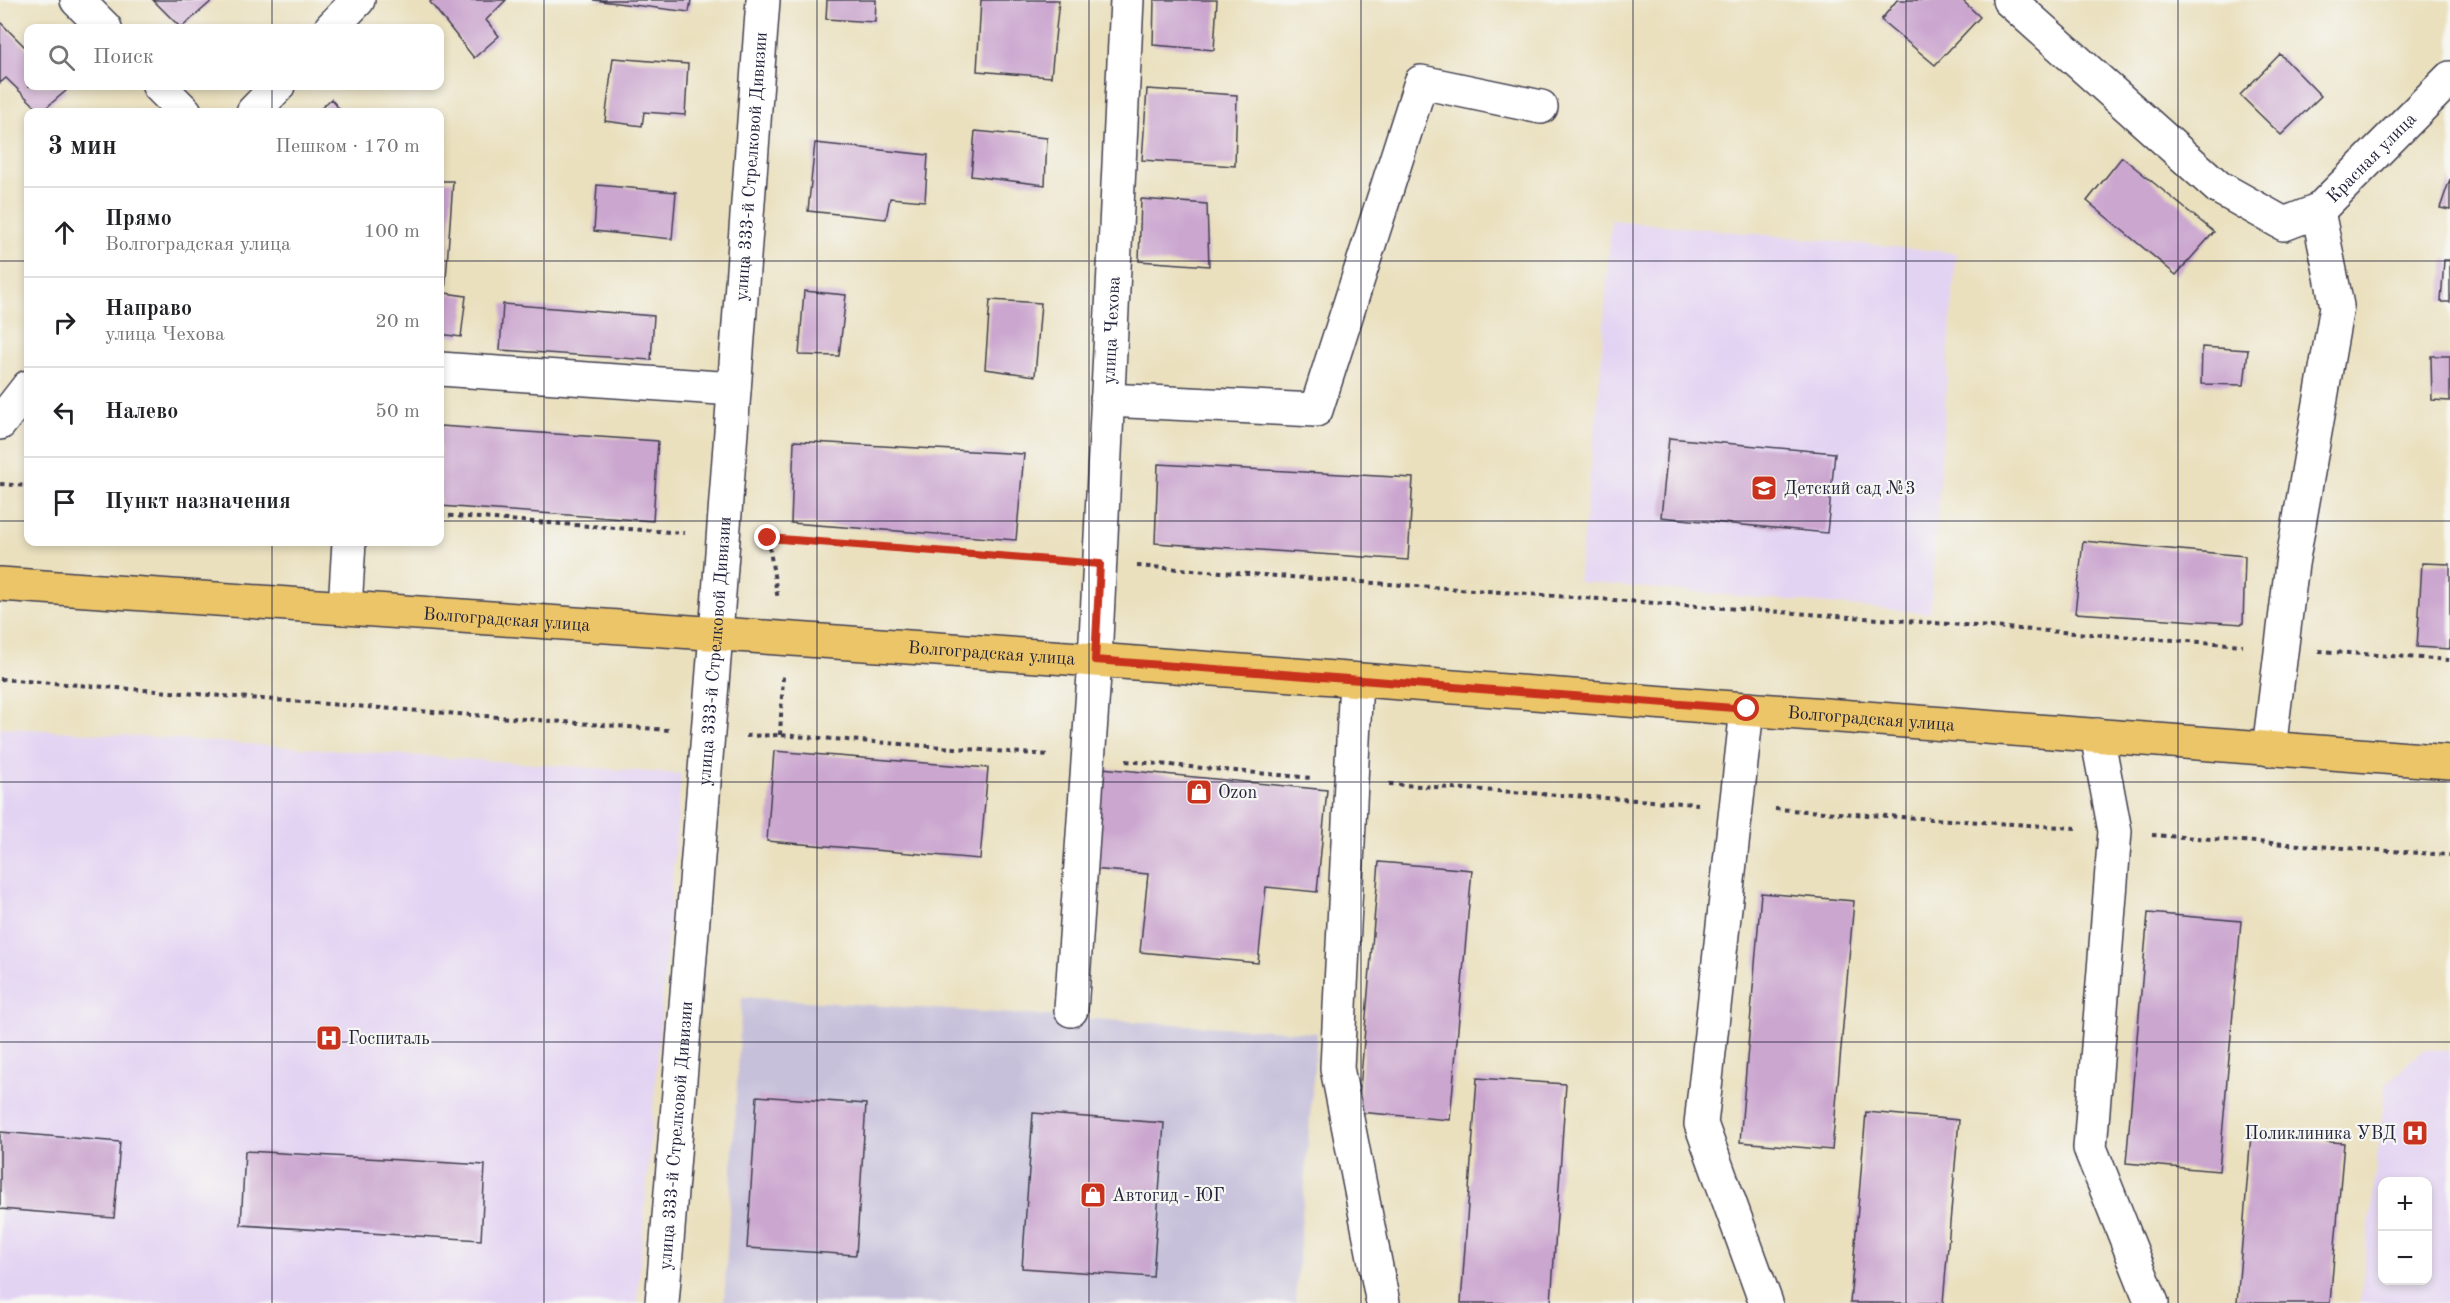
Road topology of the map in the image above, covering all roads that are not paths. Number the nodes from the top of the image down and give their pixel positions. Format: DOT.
graph roads {
  1 [pos="77,0"];
  2 [pos="358,0"];
  3 [pos="763,0"];
  4 [pos="1126,0"];
  5 [pos="2023,5"];
  6 [pos="101,24"];
  7 [pos="336,24"];
  8 [pos="2450,78"];
  9 [pos="163,90"];
  10 [pos="274,90"];
  11 [pos="1541,107"];
  12 [pos="181,108"];
  13 [pos="257,108"];
  14 [pos="2318,211"];
  15 [pos="444,369"];
  16 [pos="734,389"];
  17 [pos="24,392"];
  18 [pos="1107,400"];
  19 [pos="0,423"];
  20 [pos="349,546"];
  21 [pos="0,584"];
  22 [pos="345,608"];
  23 [pos="716,634"];
  24 [pos="1095,660"];
  25 [pos="1356,680"];
  26 [pos="1747,709"];
  27 [pos="2097,735"];
  28 [pos="2269,749"];
  29 [pos="2450,762"];
  30 [pos="1071,1010"];
  31 [pos="662,1303"];
  32 [pos="1383,1303"];
  33 [pos="1766,1303"];
  34 [pos="2152,1303"];
  1 -- 6 [label="street"];
  2 -- 7 [label="street"];
  3 -- 16 [label="street, улица 333-й Стрелковой Дивизии"];
  4 -- 18 [label="street, улица Чехова"];
  5 -- 14 [label="street"];
  8 -- 14 [label="street, Красная улица"];
  9 -- 12 [label="street"];
  10 -- 13 [label="street"];
  11 -- 18 [label="street"];
  14 -- 28 [label="street"];
  15 -- 16 [label="street"];
  16 -- 23 [label="street, улица 333-й Стрелковой Дивизии"];
  17 -- 19 [label="street"];
  18 -- 24 [label="street, улица Чехова"];
  20 -- 22 [label="street"];
  21 -- 22 [label="main road, Волгоградская улица"];
  22 -- 23 [label="main road, Волгоградская улица"];
  23 -- 24 [label="main road, Волгоградская улица"];
  23 -- 31 [label="street, улица 333-й Стрелковой Дивизии"];
  24 -- 25 [label="main road, Волгоградская улица"];
  24 -- 30 [label="street, улица Чехова"];
  25 -- 26 [label="main road, Волгоградская улица"];
  25 -- 32 [label="street"];
  26 -- 27 [label="main road, Волгоградская улица"];
  26 -- 33 [label="street"];
  27 -- 28 [label="main road, Волгоградская улица"];
  27 -- 34 [label="street"];
  28 -- 29 [label="main road, Волгоградская улица"];
}
